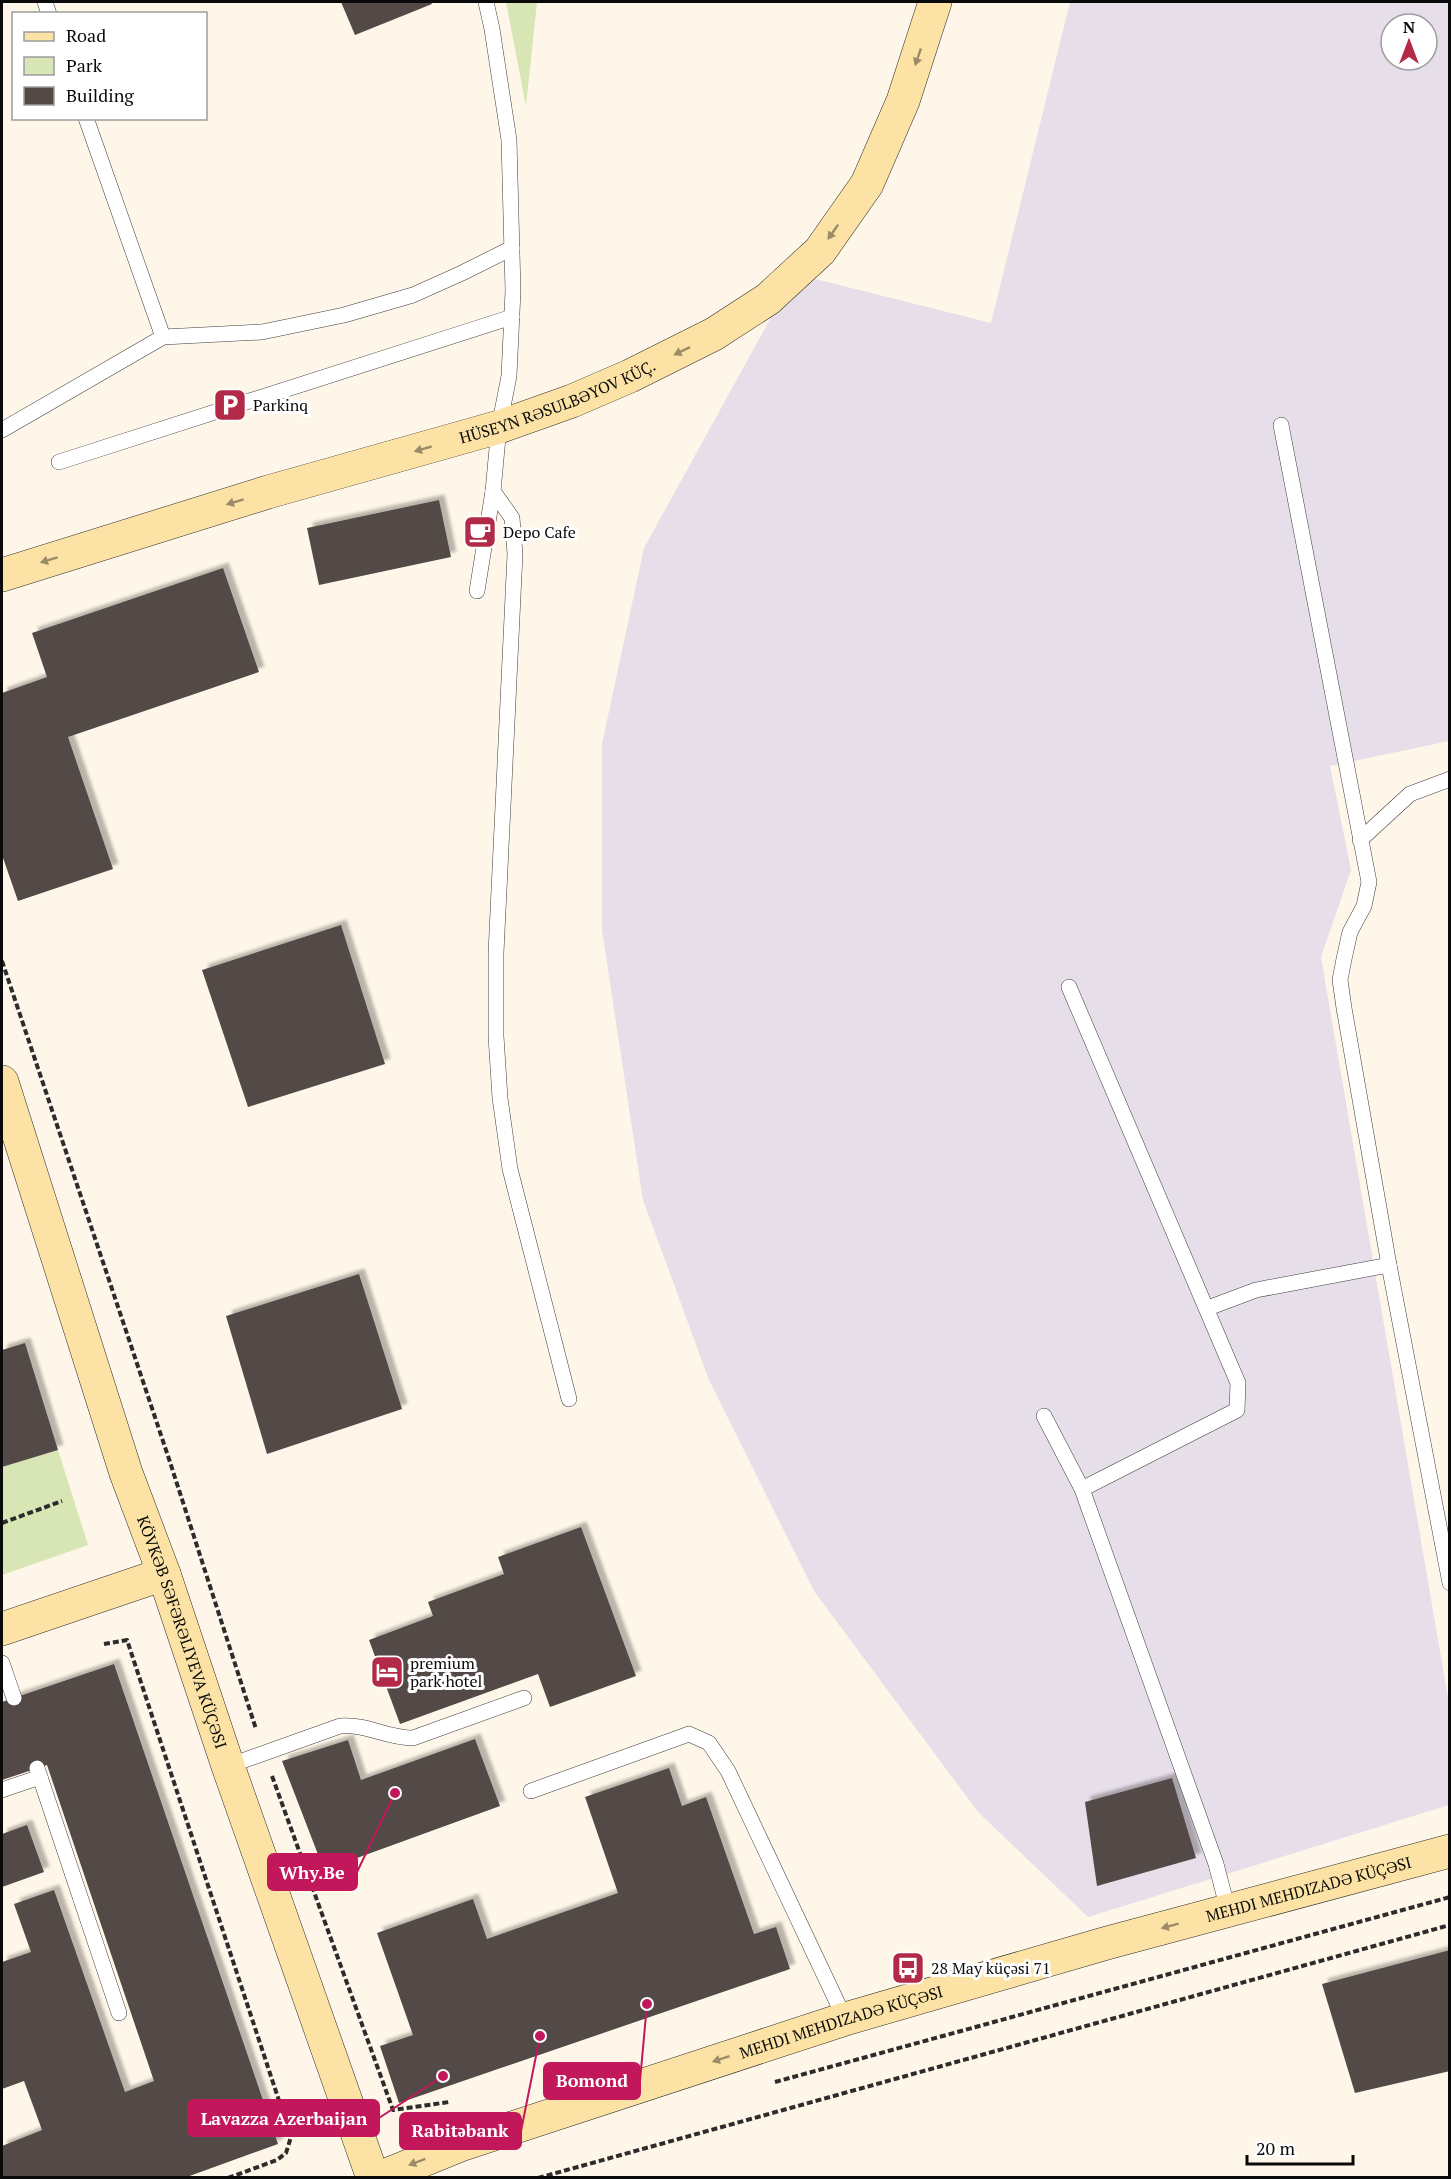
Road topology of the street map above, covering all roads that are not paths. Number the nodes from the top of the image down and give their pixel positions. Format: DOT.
graph roads {
  1 [pos="486,2"];
  2 [pos="935,2"];
  3 [pos="87,120"];
  4 [pos="513,248"];
  5 [pos="512,316"];
  6 [pos="163,337"];
  7 [pos="1281,424"];
  8 [pos="499,428"];
  9 [pos="2,430"];
  10 [pos="59,462"];
  11 [pos="493,491"];
  12 [pos="2,575"];
  13 [pos="477,591"];
  14 [pos="1449,779"];
  15 [pos="1360,840"];
  16 [pos="1069,987"];
  17 [pos="2,1082"];
  18 [pos="1389,1265"];
  19 [pos="1208,1308"];
  20 [pos="569,1399"];
  21 [pos="1044,1416"];
  22 [pos="1082,1489"];
  23 [pos="164,1574"];
  24 [pos="1449,1583"];
  25 [pos="2,1629"];
  26 [pos="2,1663"];
  27 [pos="14,1698"];
  28 [pos="524,1698"];
  29 [pos="228,1766"];
  30 [pos="2,1790"];
  31 [pos="531,1791"];
  32 [pos="1449,1851"];
  33 [pos="1228,1910"];
  34 [pos="119,2013"];
  35 [pos="845,2019"];
  36 [pos="374,2178"];
  37 [pos="379,2178"];
  1 -- 4 [label="lane"];
  2 -- 8 [label="street, HÜSEYN RƏSULBƏYOV KÜÇ., one-way"];
  3 -- 6 [label="lane"];
  4 -- 5 [label="lane"];
  4 -- 6 [label="lane"];
  5 -- 8 [label="lane"];
  5 -- 10 [label="lane"];
  6 -- 9 [label="lane"];
  7 -- 15 [label="lane"];
  8 -- 11 [label="lane"];
  8 -- 12 [label="street, HÜSEYN RƏSULBƏYOV KÜÇ., one-way"];
  11 -- 13 [label="lane"];
  11 -- 20 [label="lane"];
  14 -- 15 [label="lane"];
  15 -- 18 [label="lane"];
  16 -- 19 [label="lane"];
  17 -- 23 [label="street, KÖVKƏB SƏFƏRƏLIYEVA KÜÇƏSI"];
  18 -- 19 [label="lane"];
  18 -- 24 [label="lane"];
  19 -- 22 [label="lane"];
  21 -- 22 [label="lane"];
  22 -- 33 [label="lane"];
  23 -- 25 [label="street"];
  23 -- 29 [label="street, KÖVKƏB SƏFƏRƏLIYEVA KÜÇƏSI"];
  26 -- 27 [label="lane"];
  28 -- 29 [label="lane"];
  29 -- 36 [label="street, KÖVKƏB SƏFƏRƏLIYEVA KÜÇƏSI"];
  30 -- 34 [label="lane"];
  31 -- 35 [label="lane"];
  32 -- 33 [label="street, MEHDI MEHDIZADƏ KÜÇƏSI"];
  33 -- 35 [label="street, MEHDI MEHDIZADƏ KÜÇƏSI, one-way"];
  35 -- 37 [label="street, MEHDI MEHDIZADƏ KÜÇƏSI, one-way"];
}
